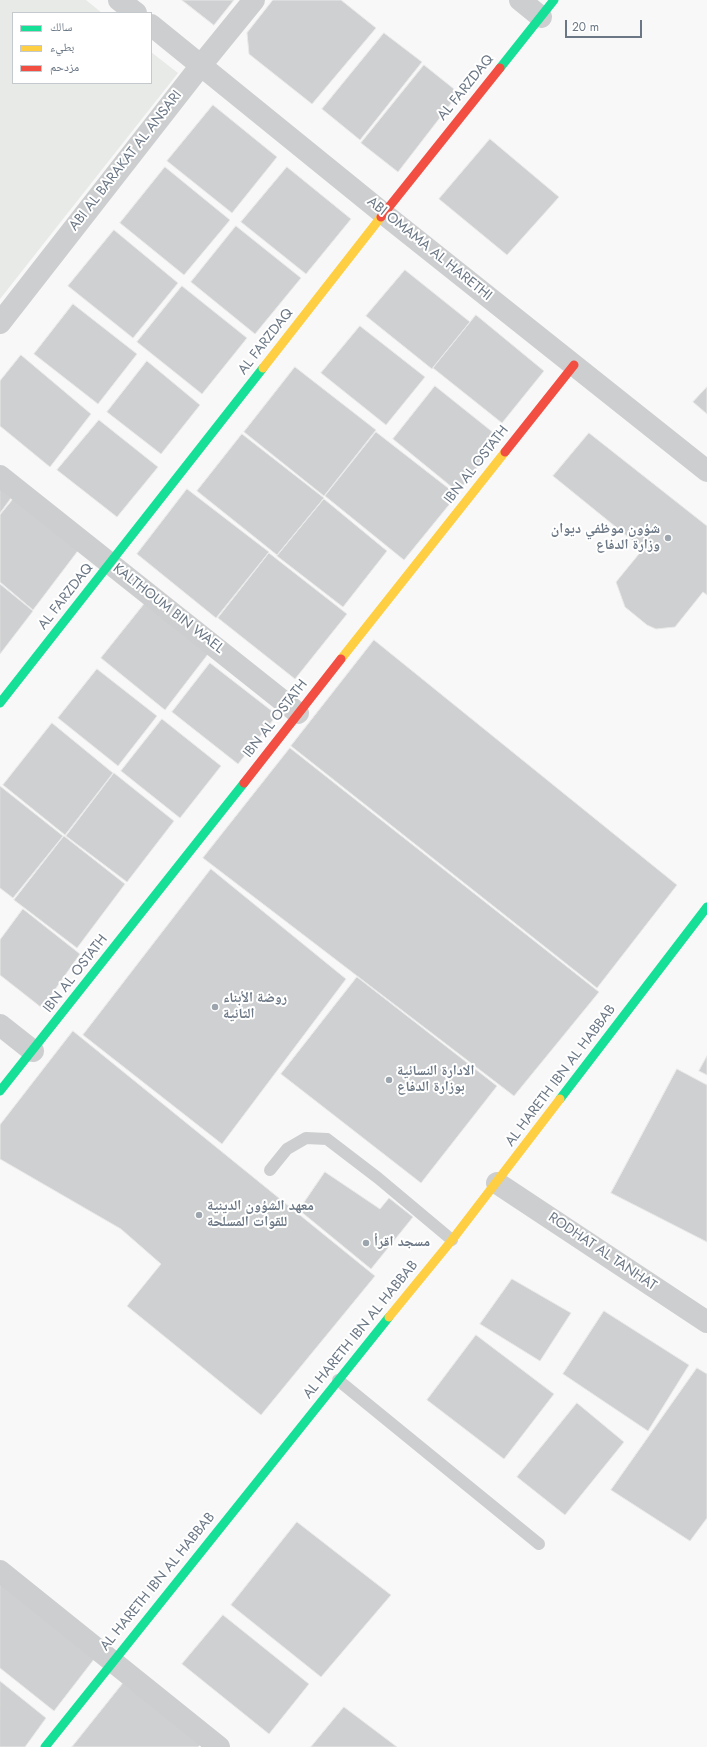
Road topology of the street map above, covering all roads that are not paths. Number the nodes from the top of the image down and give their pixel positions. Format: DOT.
graph roads {
  1 [pos="119,0"];
  2 [pos="254,0"];
  3 [pos="520,0"];
  4 [pos="554,0"];
  5 [pos="135,12"];
  6 [pos="541,17"];
  7 [pos="152,26"];
  8 [pos="202,64"];
  9 [pos="384,214"];
  10 [pos="0,323"];
  11 [pos="574,364"];
  12 [pos="707,471"];
  13 [pos="0,476"];
  14 [pos="111,564"];
  15 [pos="0,703"];
  16 [pos="298,713"];
  17 [pos="707,907"];
  18 [pos="0,1025"];
  19 [pos="33,1051"];
  20 [pos="0,1091"];
  21 [pos="270,1170"];
  22 [pos="497,1183"];
  23 [pos="452,1240"];
  24 [pos="707,1322"];
  25 [pos="338,1380"];
  26 [pos="539,1544"];
  27 [pos="0,1571"];
  28 [pos="113,1661"];
  29 [pos="45,1747"];
  30 [pos="219,1747"];
  1 -- 5 [label="street"];
  2 -- 8 [label="street, ABI AL BARAKAT AL ANSARI"];
  3 -- 6 [label="street"];
  4 -- 6 [label="street, AL FARZDAQ"];
  6 -- 9 [label="street, AL FARZDAQ"];
  7 -- 8 [label="street, ABI OMAMA AL HARETHI"];
  8 -- 9 [label="street, ABI OMAMA AL HARETHI"];
  8 -- 10 [label="street, ABI AL BARAKAT AL ANSARI"];
  9 -- 11 [label="street, ABI OMAMA AL HARETHI"];
  9 -- 14 [label="street, AL FARZDAQ"];
  11 -- 12 [label="street, ABI OMAMA AL HARETHI"];
  11 -- 16 [label="street, IBN AL OSTATH"];
  13 -- 14 [label="street, KALTHOUM BIN WAEL"];
  14 -- 15 [label="street, AL FARZDAQ"];
  14 -- 16 [label="street, KALTHOUM BIN WAEL"];
  16 -- 19 [label="street, IBN AL OSTATH"];
  17 -- 22 [label="street, AL HARETH IBN AL HABBAB"];
  18 -- 19 [label="street"];
  19 -- 20 [label="street, IBN AL OSTATH"];
  21 -- 23 [label="lane"];
  22 -- 23 [label="street, AL HARETH IBN AL HABBAB"];
  22 -- 24 [label="street, RODHAT AL TANHAT"];
  23 -- 25 [label="street, AL HARETH IBN AL HABBAB"];
  25 -- 26 [label="lane"];
  25 -- 28 [label="street, AL HARETH IBN AL HABBAB"];
  27 -- 28 [label="street"];
  28 -- 29 [label="street, AL HARETH IBN AL HABBAB"];
  28 -- 30 [label="street"];
}
